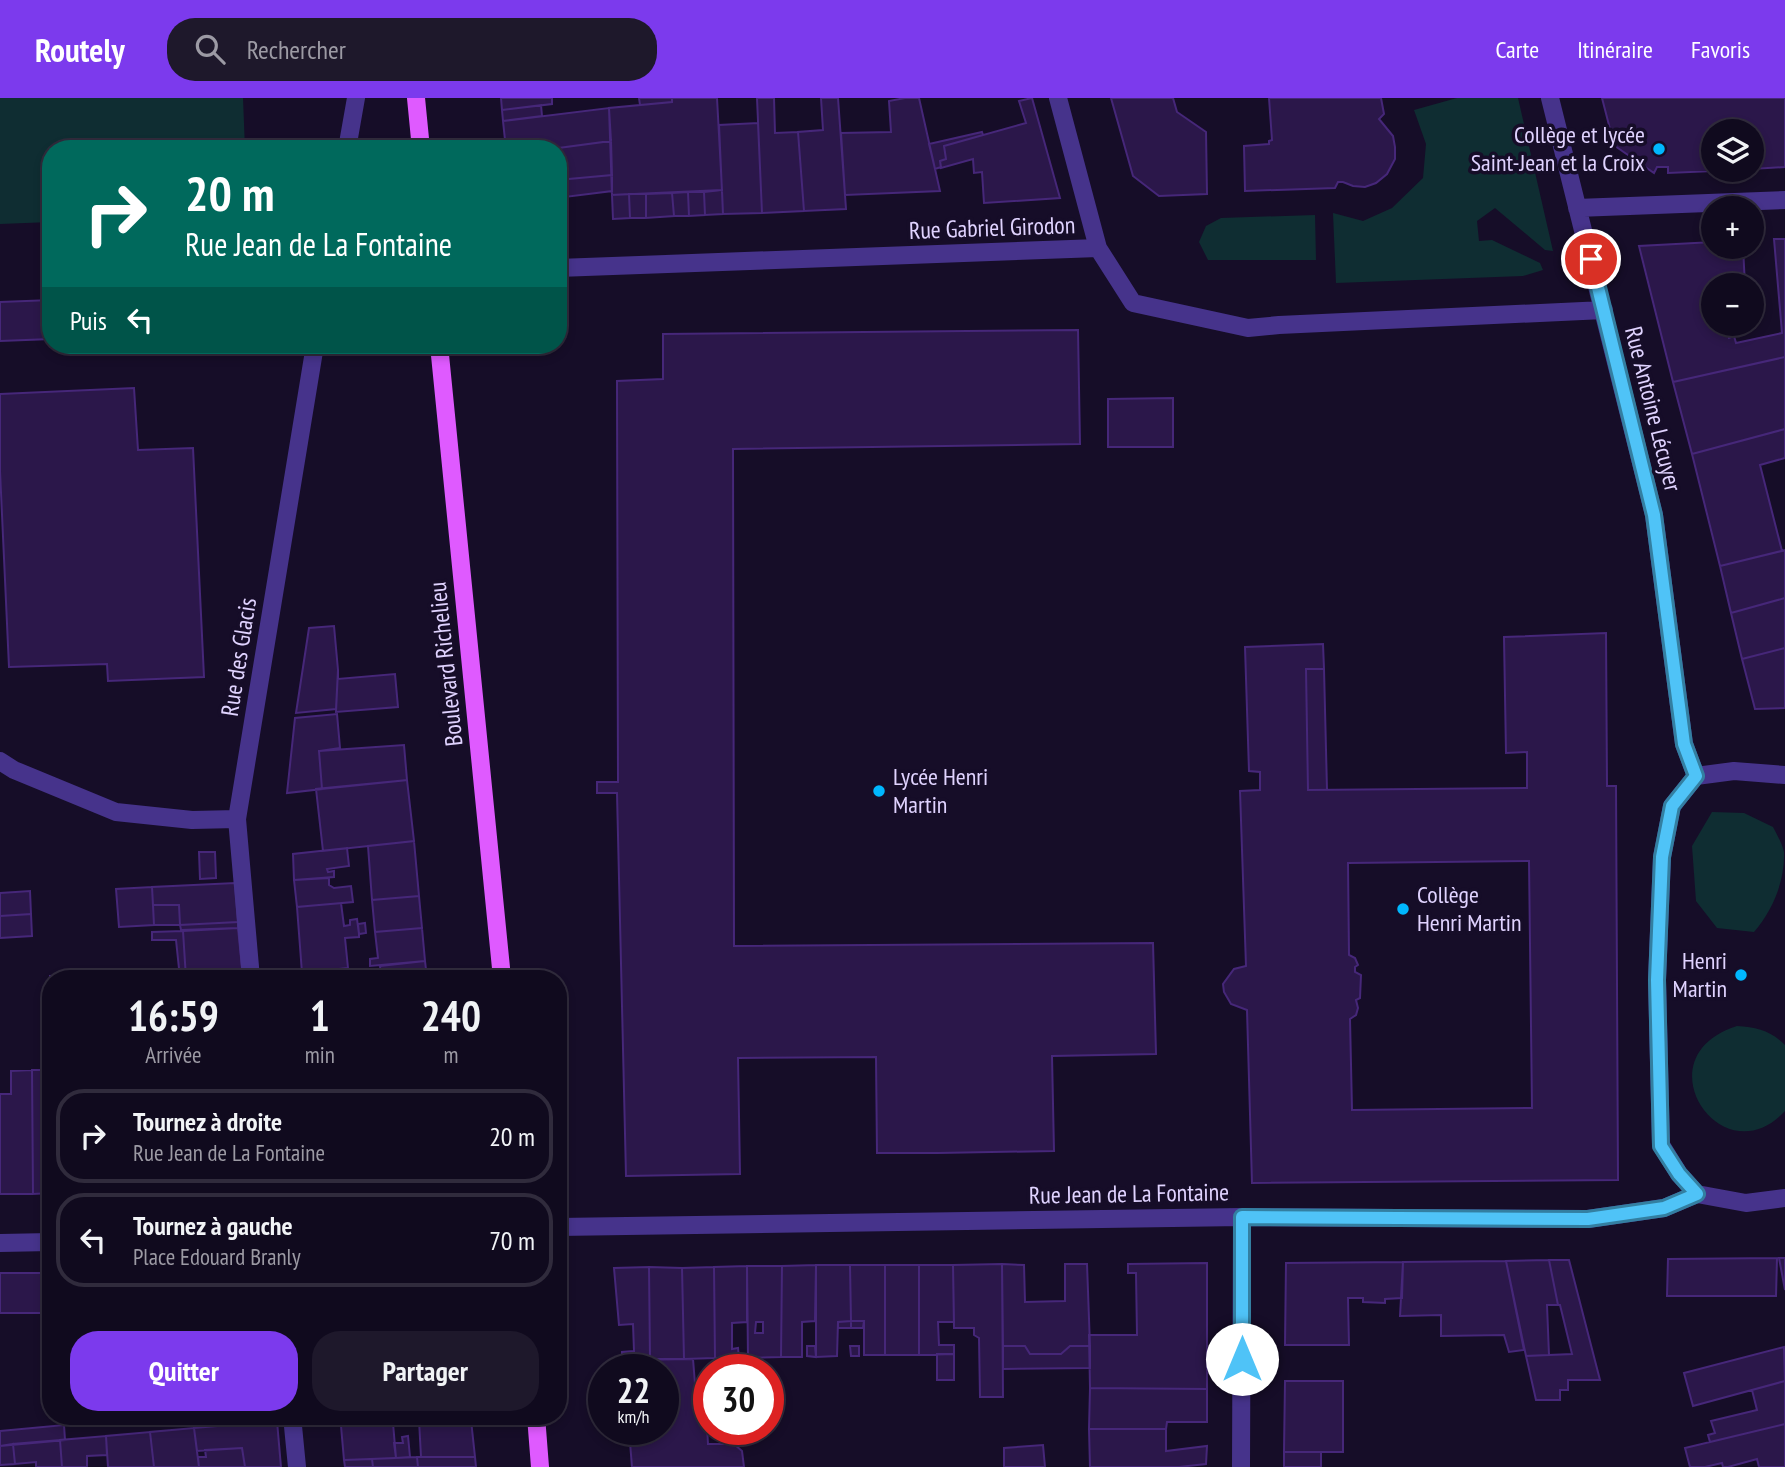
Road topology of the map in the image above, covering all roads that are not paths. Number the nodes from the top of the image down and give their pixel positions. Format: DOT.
graph roads {
  1 [pos="356,98"];
  2 [pos="416,98"];
  3 [pos="1058,98"];
  4 [pos="1550,98"];
  5 [pos="348,140"];
  6 [pos="420,140"];
  7 [pos="1785,200"];
  8 [pos="1577,208"];
  9 [pos="1098,248"];
  10 [pos="567,268"];
  11 [pos="1604,310"];
  12 [pos="314,354"];
  13 [pos="440,354"];
  14 [pos="0,761"];
  15 [pos="1785,775"];
  16 [pos="1696,776"];
  17 [pos="237,820"];
  18 [pos="250,970"];
  19 [pos="501,970"];
  20 [pos="1697,1194"];
  21 [pos="1785,1198"];
  22 [pos="1242,1217"];
  23 [pos="567,1227"];
  24 [pos="42,1242"];
  25 [pos="0,1243"];
  26 [pos="293,1425"];
  27 [pos="537,1425"];
  28 [pos="296,1467"];
  29 [pos="541,1467"];
  30 [pos="1241,1467"];
  1 -- 5 [label="street"];
  2 -- 6 [label="main road"];
  3 -- 9 [label="street"];
  4 -- 8 [label="street, Rue Antoine Lécuyer"];
  7 -- 8 [label="street"];
  8 -- 11 [label="street, Rue Antoine Lécuyer"];
  9 -- 10 [label="street, Rue Gabriel Girodon"];
  9 -- 11 [label="street, Rue Gabriel Girodon"];
  11 -- 16 [label="street, Rue Antoine Lécuyer"];
  12 -- 17 [label="street, Rue des Glacis"];
  13 -- 19 [label="main road, Boulevard Richelieu"];
  14 -- 17 [label="street"];
  15 -- 16 [label="street"];
  16 -- 20 [label="street"];
  17 -- 18 [label="street, Rue des Glacis"];
  20 -- 21 [label="street"];
  20 -- 22 [label="street, Rue Jean de La Fontaine"];
  22 -- 23 [label="street, Rue Jean de La Fontaine"];
  22 -- 30 [label="street"];
  24 -- 25 [label="street"];
  26 -- 28 [label="street"];
  27 -- 29 [label="main road"];
}
